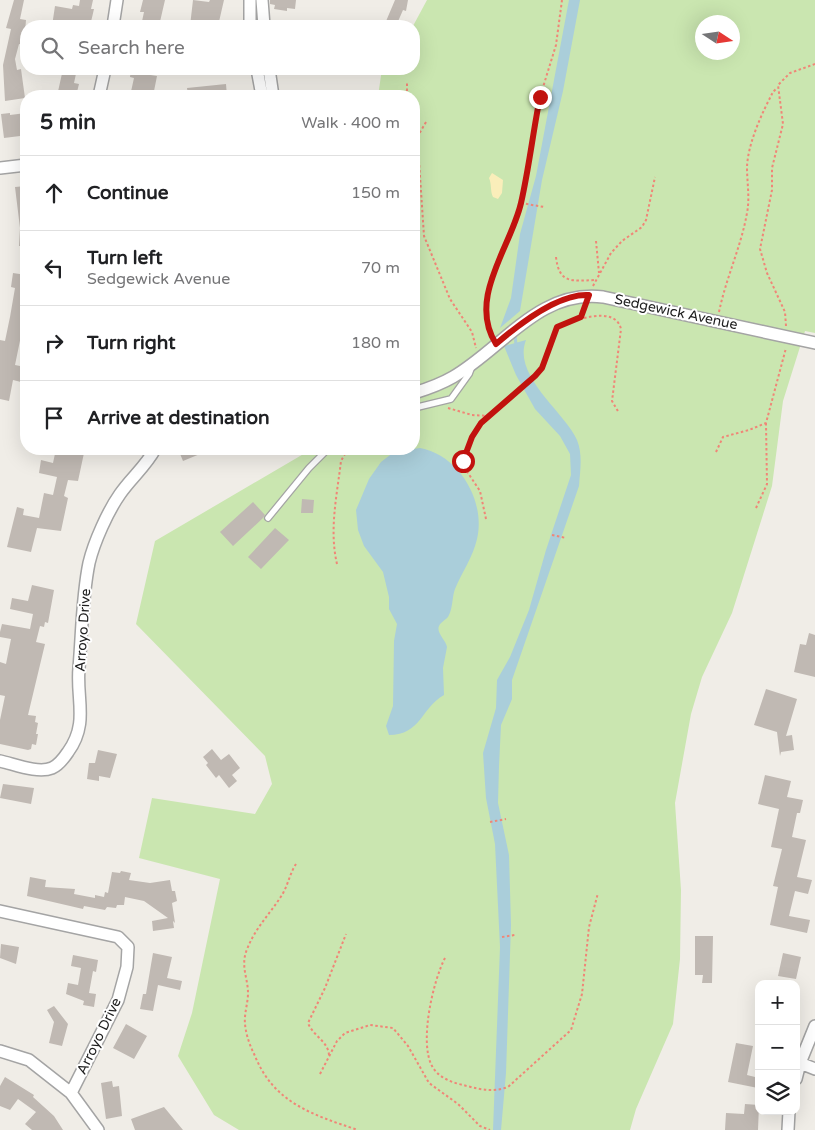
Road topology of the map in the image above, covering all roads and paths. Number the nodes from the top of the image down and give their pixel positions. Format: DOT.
graph roads {
  1 [pos="117,0"];
  2 [pos="250,0"];
  3 [pos="262,0"];
  4 [pos="562,0"];
  5 [pos="114,20"];
  6 [pos="250,20"];
  7 [pos="264,20"];
  8 [pos="815,64"];
  9 [pos="104,75"];
  10 [pos="258,75"];
  11 [pos="270,75"];
  12 [pos="407,83"];
  13 [pos="778,88"];
  14 [pos="100,90"];
  15 [pos="261,90"];
  16 [pos="271,90"];
  17 [pos="407,90"];
  18 [pos="426,122"];
  19 [pos="420,132"];
  20 [pos="420,154"];
  21 [pos="20,166"];
  22 [pos="0,168"];
  23 [pos="654,177"];
  24 [pos="521,203"];
  25 [pos="544,207"];
  26 [pos="596,242"];
  27 [pos="556,256"];
  28 [pos="599,273"];
  29 [pos="595,280"];
  30 [pos="589,295"];
  31 [pos="581,317"];
  32 [pos="717,321"];
  33 [pos="787,337"];
  34 [pos="815,343"];
  35 [pos="496,344"];
  36 [pos="476,361"];
  37 [pos="420,391"];
  38 [pos="436,404"];
  39 [pos="420,407"];
  40 [pos="619,413"];
  41 [pos="489,416"];
  42 [pos="766,423"];
  43 [pos="716,452"];
  44 [pos="152,455"];
  45 [pos="322,455"];
  46 [pos="344,455"];
  47 [pos="756,508"];
  48 [pos="268,518"];
  49 [pos="486,519"];
  50 [pos="552,535"];
  51 [pos="566,538"];
  52 [pos="338,564"];
  53 [pos="0,761"];
  54 [pos="506,819"];
  55 [pos="490,822"];
  56 [pos="296,864"];
  57 [pos="598,893"];
  58 [pos="0,911"];
  59 [pos="346,934"];
  60 [pos="515,935"];
  61 [pos="502,937"];
  62 [pos="445,958"];
  63 [pos="815,1026"];
  64 [pos="0,1051"];
  65 [pos="329,1058"];
  66 [pos="800,1063"];
  67 [pos="815,1068"];
  68 [pos="320,1074"];
  69 [pos="71,1093"];
  70 [pos="789,1115"];
  71 [pos="98,1130"];
  72 [pos="358,1130"];
  73 [pos="490,1130"];
  74 [pos="788,1130"];
  1 -- 5 [label="street"];
  2 -- 6 [label="street"];
  3 -- 7 [label="street"];
  4 -- 24 [label="path"];
  8 -- 13 [label="path"];
  9 -- 14 [label="street"];
  10 -- 15 [label="street"];
  11 -- 16 [label="street"];
  12 -- 17 [label="path"];
  13 -- 32 [label="path"];
  13 -- 33 [label="path"];
  18 -- 19 [label="path"];
  20 -- 36 [label="path"];
  21 -- 22 [label="street"];
  23 -- 28 [label="path"];
  24 -- 25 [label="path"];
  24 -- 35 [label="path"];
  26 -- 28 [label="path"];
  27 -- 29 [label="path"];
  28 -- 29 [label="path"];
  29 -- 30 [label="path"];
  30 -- 31 [label="path"];
  30 -- 32 [label="street, Sedgewick Avenue"];
  30 -- 35 [label="street, Sedgewick Avenue"];
  31 -- 40 [label="path"];
  31 -- 41 [label="path"];
  32 -- 33 [label="street, Sedgewick Avenue"];
  33 -- 34 [label="street, Sedgewick Avenue"];
  33 -- 42 [label="path"];
  35 -- 36 [label="street, Sedgewick Avenue"];
  36 -- 37 [label="street, Sedgewick Avenue"];
  36 -- 38 [label="lane"];
  38 -- 39 [label="lane"];
  38 -- 41 [label="path"];
  41 -- 49 [label="path"];
  42 -- 43 [label="path"];
  42 -- 47 [label="path"];
  44 -- 53 [label="street, Arroyo Drive"];
  45 -- 48 [label="lane"];
  46 -- 52 [label="path"];
  50 -- 51 [label="path"];
  54 -- 55 [label="path"];
  56 -- 72 [label="path"];
  57 -- 62 [label="path"];
  58 -- 69 [label="street, Arroyo Drive"];
  59 -- 65 [label="path"];
  60 -- 61 [label="path"];
  63 -- 66 [label="street"];
  64 -- 69 [label="street"];
  65 -- 68 [label="path"];
  65 -- 73 [label="path"];
  66 -- 67 [label="street"];
  69 -- 71 [label="street"];
  70 -- 74 [label="street"];
}
